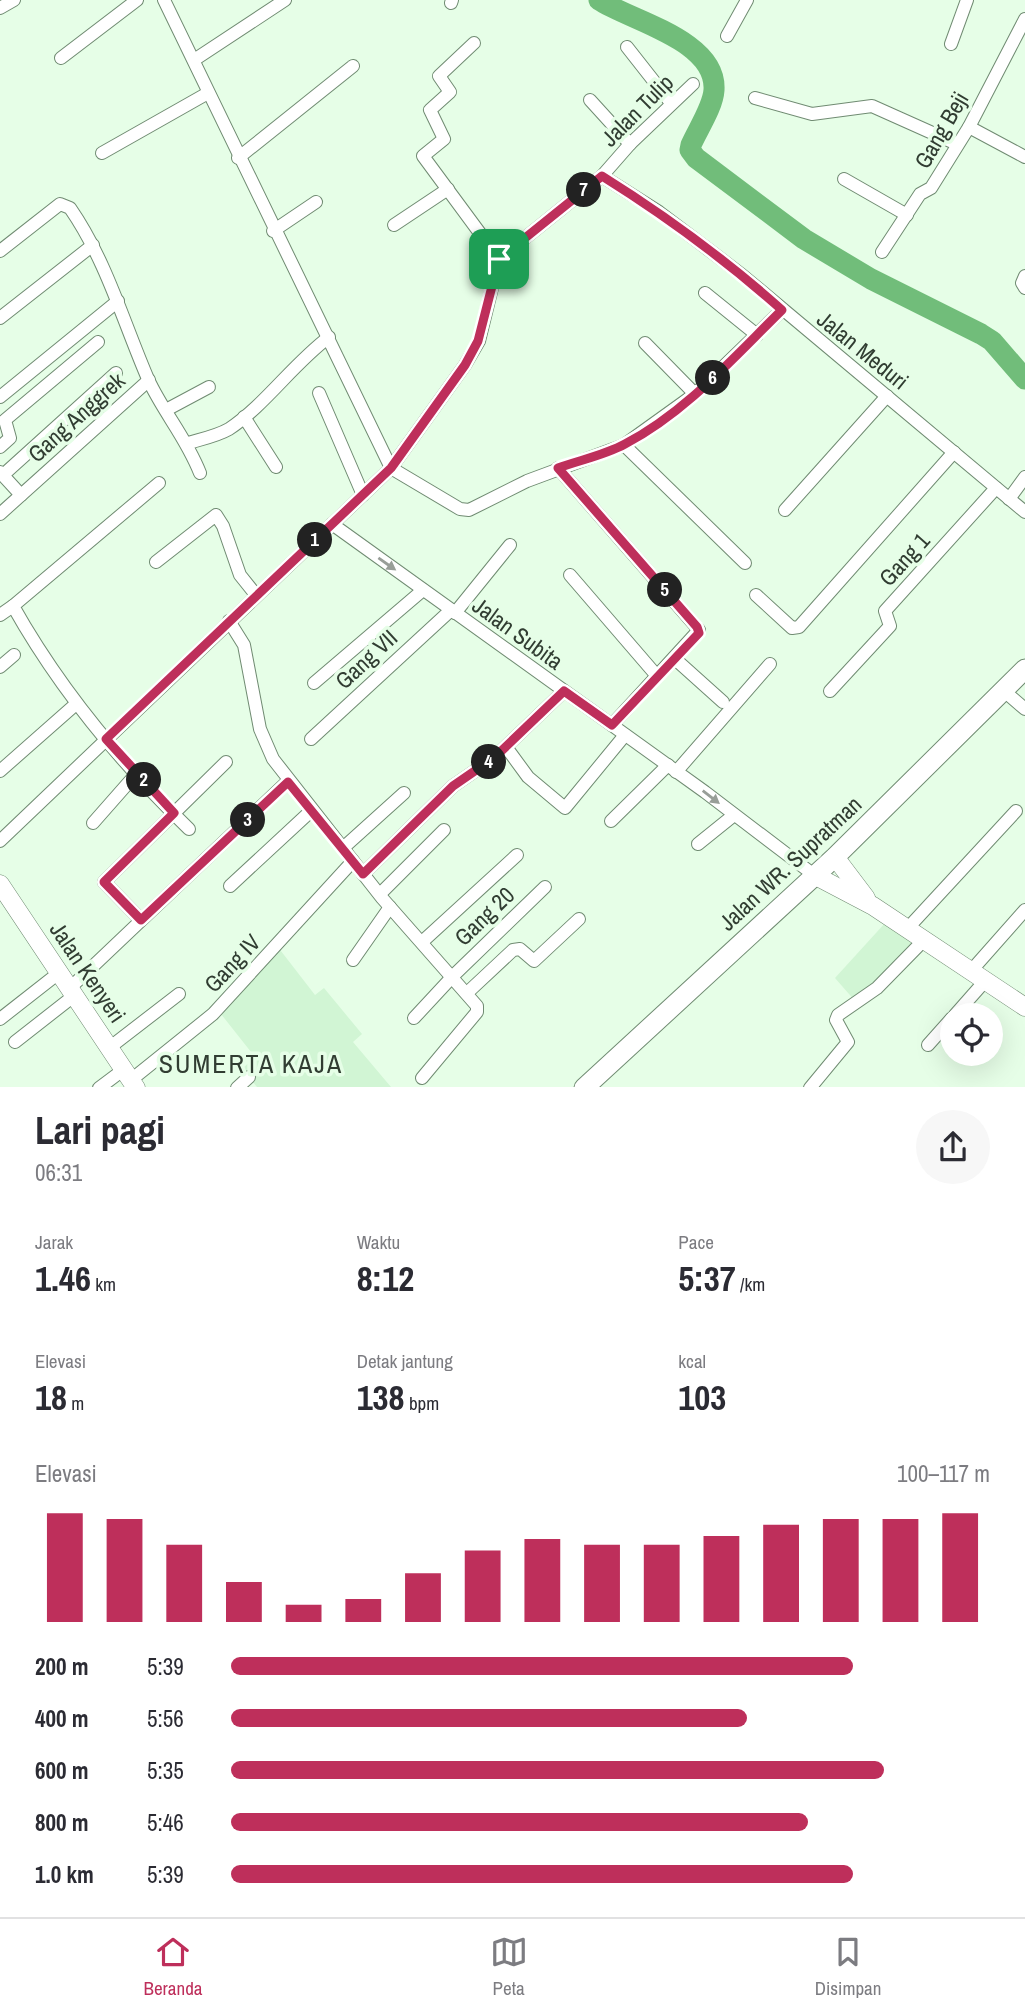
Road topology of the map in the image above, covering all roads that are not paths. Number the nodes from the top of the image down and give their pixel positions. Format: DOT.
graph roads {
  1 [pos="14,0"];
  2 [pos="137,0"];
  3 [pos="163,0"];
  4 [pos="285,0"];
  5 [pos="747,0"];
  6 [pos="967,0"];
  7 [pos="0,8"];
  8 [pos="1025,19"];
  9 [pos="727,36"];
  10 [pos="474,43"];
  11 [pos="951,44"];
  12 [pos="627,47"];
  13 [pos="61,58"];
  14 [pos="194,60"];
  15 [pos="353,66"];
  16 [pos="693,84"];
  17 [pos="208,93"];
  18 [pos="755,99"];
  19 [pos="590,100"];
  20 [pos="671,103"];
  21 [pos="970,127"];
  22 [pos="630,144"];
  23 [pos="957,144"];
  24 [pos="102,153"];
  25 [pos="1025,157"];
  26 [pos="238,158"];
  27 [pos="602,176"];
  28 [pos="844,179"];
  29 [pos="448,189"];
  30 [pos="316,202"];
  31 [pos="906,215"];
  32 [pos="394,225"];
  33 [pos="273,230"];
  34 [pos="93,245"];
  35 [pos="0,251"];
  36 [pos="882,252"];
  37 [pos="499,259"];
  38 [pos="1025,276"];
  39 [pos="1025,288"];
  40 [pos="705,293"];
  41 [pos="118,301"];
  42 [pos="782,310"];
  43 [pos="0,318"];
  44 [pos="757,335"];
  45 [pos="329,337"];
  46 [pos="98,342"];
  47 [pos="645,343"];
  48 [pos="116,373"];
  49 [pos="149,380"];
  50 [pos="209,387"];
  51 [pos="319,393"];
  52 [pos="695,394"];
  53 [pos="887,396"];
  54 [pos="0,397"];
  55 [pos="166,410"];
  56 [pos="244,417"];
  57 [pos="188,443"];
  58 [pos="624,445"];
  59 [pos="0,447"];
  60 [pos="954,453"];
  61 [pos="276,467"];
  62 [pos="391,468"];
  63 [pos="558,468"];
  64 [pos="2,473"];
  65 [pos="200,473"];
  66 [pos="1025,477"];
  67 [pos="159,482"];
  68 [pos="996,488"];
  69 [pos="21,495"];
  70 [pos="363,495"];
  71 [pos="1009,499"];
  72 [pos="785,510"];
  73 [pos="1025,512"];
  74 [pos="0,514"];
  75 [pos="331,524"];
  76 [pos="510,545"];
  77 [pos="156,562"];
  78 [pos="745,563"];
  79 [pos="570,575"];
  80 [pos="423,590"];
  81 [pos="256,595"];
  82 [pos="756,595"];
  83 [pos="13,606"];
  84 [pos="453,612"];
  85 [pos="0,615"];
  86 [pos="229,621"];
  87 [pos="14,655"];
  88 [pos="674,658"];
  89 [pos="770,664"];
  90 [pos="0,667"];
  91 [pos="1025,669"];
  92 [pos="657,676"];
  93 [pos="314,683"];
  94 [pos="1003,690"];
  95 [pos="564,691"];
  96 [pos="830,691"];
  97 [pos="723,702"];
  98 [pos="76,704"];
  99 [pos="1025,709"];
  100 [pos="612,725"];
  101 [pos="625,735"];
  102 [pos="106,739"];
  103 [pos="311,739"];
  104 [pos="506,747"];
  105 [pos="226,762"];
  106 [pos="672,769"];
  107 [pos="0,771"];
  108 [pos="137,773"];
  109 [pos="288,782"];
  110 [pos="404,793"];
  111 [pos="312,810"];
  112 [pos="1017,811"];
  113 [pos="174,813"];
  114 [pos="734,815"];
  115 [pos="611,821"];
  116 [pos="93,823"];
  117 [pos="189,829"];
  118 [pos="444,831"];
  119 [pos="0,841"];
  120 [pos="698,844"];
  121 [pos="343,848"];
  122 [pos="517,855"];
  123 [pos="835,857"];
  124 [pos="353,861"];
  125 [pos="363,874"];
  126 [pos="814,875"];
  127 [pos="0,884"];
  128 [pos="230,886"];
  129 [pos="545,887"];
  130 [pos="380,894"];
  131 [pos="873,906"];
  132 [pos="390,907"];
  133 [pos="1025,910"];
  134 [pos="579,919"];
  135 [pos="141,920"];
  136 [pos="907,929"];
  137 [pos="924,940"];
  138 [pos="422,942"];
  139 [pos="353,960"];
  140 [pos="60,972"];
  141 [pos="453,976"];
  142 [pos="978,976"];
  143 [pos="73,992"];
  144 [pos="467,993"];
  145 [pos="179,994"];
  146 [pos="962,1003"];
  147 [pos="1025,1007"];
  148 [pos="414,1018"];
  149 [pos="0,1019"];
  150 [pos="940,1032"];
  151 [pos="15,1042"];
  152 [pos="928,1045"];
  153 [pos="109,1048"];
  154 [pos="249,1077"];
  155 [pos="422,1077"];
  156 [pos="130,1079"];
  157 [pos="99,1087"];
  158 [pos="237,1087"];
  159 [pos="584,1087"];
  160 [pos="810,1087"];
  1 -- 7 [label="street"];
  2 -- 13 [label="street"];
  3 -- 14 [label="street"];
  4 -- 14 [label="street"];
  5 -- 9 [label="street"];
  6 -- 11 [label="street"];
  8 -- 21 [label="street, Gang Beji"];
  10 -- 29 [label="street"];
  12 -- 20 [label="street"];
  14 -- 17 [label="street"];
  15 -- 26 [label="street"];
  16 -- 20 [label="street, Jalan Tulip"];
  17 -- 24 [label="street"];
  17 -- 26 [label="street"];
  18 -- 23 [label="street"];
  19 -- 22 [label="street"];
  20 -- 22 [label="street, Jalan Tulip"];
  21 -- 23 [label="street, Gang Beji"];
  21 -- 25 [label="street"];
  22 -- 27 [label="street, Jalan Tulip"];
  23 -- 31 [label="street, Gang Beji"];
  26 -- 33 [label="street"];
  27 -- 37 [label="street, Jalan Tulip"];
  27 -- 42 [label="street, Jalan Meduri"];
  28 -- 31 [label="street"];
  29 -- 32 [label="street"];
  29 -- 37 [label="street"];
  30 -- 33 [label="street"];
  31 -- 36 [label="street, Gang Beji"];
  33 -- 45 [label="street"];
  34 -- 35 [label="street"];
  34 -- 41 [label="street"];
  34 -- 43 [label="street"];
  37 -- 62 [label="street"];
  38 -- 39 [label="street"];
  40 -- 44 [label="street"];
  41 -- 49 [label="street"];
  41 -- 54 [label="street"];
  42 -- 44 [label="street"];
  42 -- 53 [label="street, Jalan Meduri"];
  44 -- 52 [label="street"];
  45 -- 56 [label="street"];
  45 -- 62 [label="street"];
  46 -- 59 [label="street"];
  47 -- 52 [label="street"];
  48 -- 64 [label="street"];
  49 -- 55 [label="street"];
  49 -- 69 [label="street, Gang Anggrek"];
  50 -- 55 [label="street"];
  51 -- 70 [label="street"];
  52 -- 58 [label="street"];
  53 -- 60 [label="street, Jalan Meduri"];
  53 -- 72 [label="street"];
  55 -- 57 [label="street"];
  56 -- 57 [label="street"];
  56 -- 61 [label="street"];
  57 -- 65 [label="street"];
  58 -- 63 [label="street"];
  58 -- 78 [label="street"];
  60 -- 68 [label="street, Jalan Meduri"];
  60 -- 82 [label="street"];
  62 -- 63 [label="street"];
  62 -- 70 [label="street"];
  63 -- 88 [label="street"];
  64 -- 69 [label="street"];
  66 -- 71 [label="street"];
  67 -- 83 [label="street"];
  68 -- 71 [label="street, Jalan Meduri"];
  68 -- 96 [label="street, Gang 1"];
  69 -- 74 [label="street, Gang Anggrek"];
  70 -- 75 [label="street"];
  71 -- 73 [label="street, Jalan Meduri"];
  75 -- 80 [label="street, Jalan Subita, one-way"];
  75 -- 81 [label="street"];
  76 -- 84 [label="street, Gang VII"];
  77 -- 81 [label="street"];
  79 -- 92 [label="street"];
  80 -- 84 [label="street, Jalan Subita"];
  80 -- 93 [label="street"];
  81 -- 86 [label="street"];
  83 -- 85 [label="street"];
  83 -- 98 [label="street"];
  84 -- 95 [label="street, Jalan Subita"];
  84 -- 103 [label="street, Gang VII"];
  86 -- 102 [label="street"];
  86 -- 109 [label="street"];
  87 -- 90 [label="street"];
  88 -- 92 [label="street"];
  88 -- 97 [label="street"];
  89 -- 106 [label="street"];
  91 -- 94 [label="main road, Jalan WR. Supratman"];
  92 -- 100 [label="street"];
  94 -- 99 [label="street"];
  94 -- 123 [label="main road, Jalan WR. Supratman"];
  95 -- 100 [label="street, Jalan Subita"];
  95 -- 104 [label="street"];
  98 -- 102 [label="street"];
  98 -- 107 [label="street"];
  100 -- 101 [label="street, Jalan Subita"];
  101 -- 104 [label="street"];
  101 -- 106 [label="street, Jalan Subita"];
  102 -- 108 [label="street"];
  102 -- 119 [label="street"];
  104 -- 125 [label="street"];
  105 -- 113 [label="street"];
  106 -- 114 [label="street, Jalan Subita, one-way"];
  106 -- 115 [label="street"];
  108 -- 113 [label="street"];
  108 -- 116 [label="street"];
  109 -- 111 [label="street"];
  109 -- 135 [label="street"];
  110 -- 121 [label="street"];
  111 -- 121 [label="street"];
  111 -- 128 [label="street"];
  112 -- 136 [label="street"];
  113 -- 117 [label="street"];
  113 -- 135 [label="street"];
  114 -- 120 [label="street"];
  114 -- 126 [label="street, Jalan Subita"];
  118 -- 130 [label="street"];
  121 -- 124 [label="street"];
  122 -- 138 [label="street"];
  123 -- 126 [label="main road, Jalan WR. Supratman"];
  123 -- 131 [label="street"];
  124 -- 125 [label="street"];
  124 -- 156 [label="street, Gang IV"];
  125 -- 130 [label="street"];
  126 -- 131 [label="street"];
  126 -- 159 [label="main road, Jalan WR. Supratman"];
  127 -- 140 [label="street, Jalan Kenyeri"];
  129 -- 141 [label="street, Gang 20"];
  130 -- 132 [label="street"];
  131 -- 136 [label="street"];
  132 -- 138 [label="street"];
  132 -- 139 [label="street"];
  133 -- 142 [label="street"];
  134 -- 144 [label="street"];
  135 -- 143 [label="street"];
  136 -- 137 [label="street"];
  137 -- 142 [label="street"];
  137 -- 160 [label="street"];
  138 -- 141 [label="street"];
  140 -- 143 [label="street, Jalan Kenyeri"];
  140 -- 149 [label="street"];
  141 -- 144 [label="street"];
  141 -- 148 [label="street, Gang 20"];
  142 -- 146 [label="street"];
  142 -- 147 [label="street"];
  143 -- 151 [label="street"];
  143 -- 153 [label="street, Jalan Kenyeri"];
  144 -- 155 [label="street"];
  145 -- 153 [label="street"];
  150 -- 152 [label="street"];
  153 -- 156 [label="street, Jalan Kenyeri"];
  154 -- 158 [label="street"];
  156 -- 157 [label="street, Gang IV"];
}
